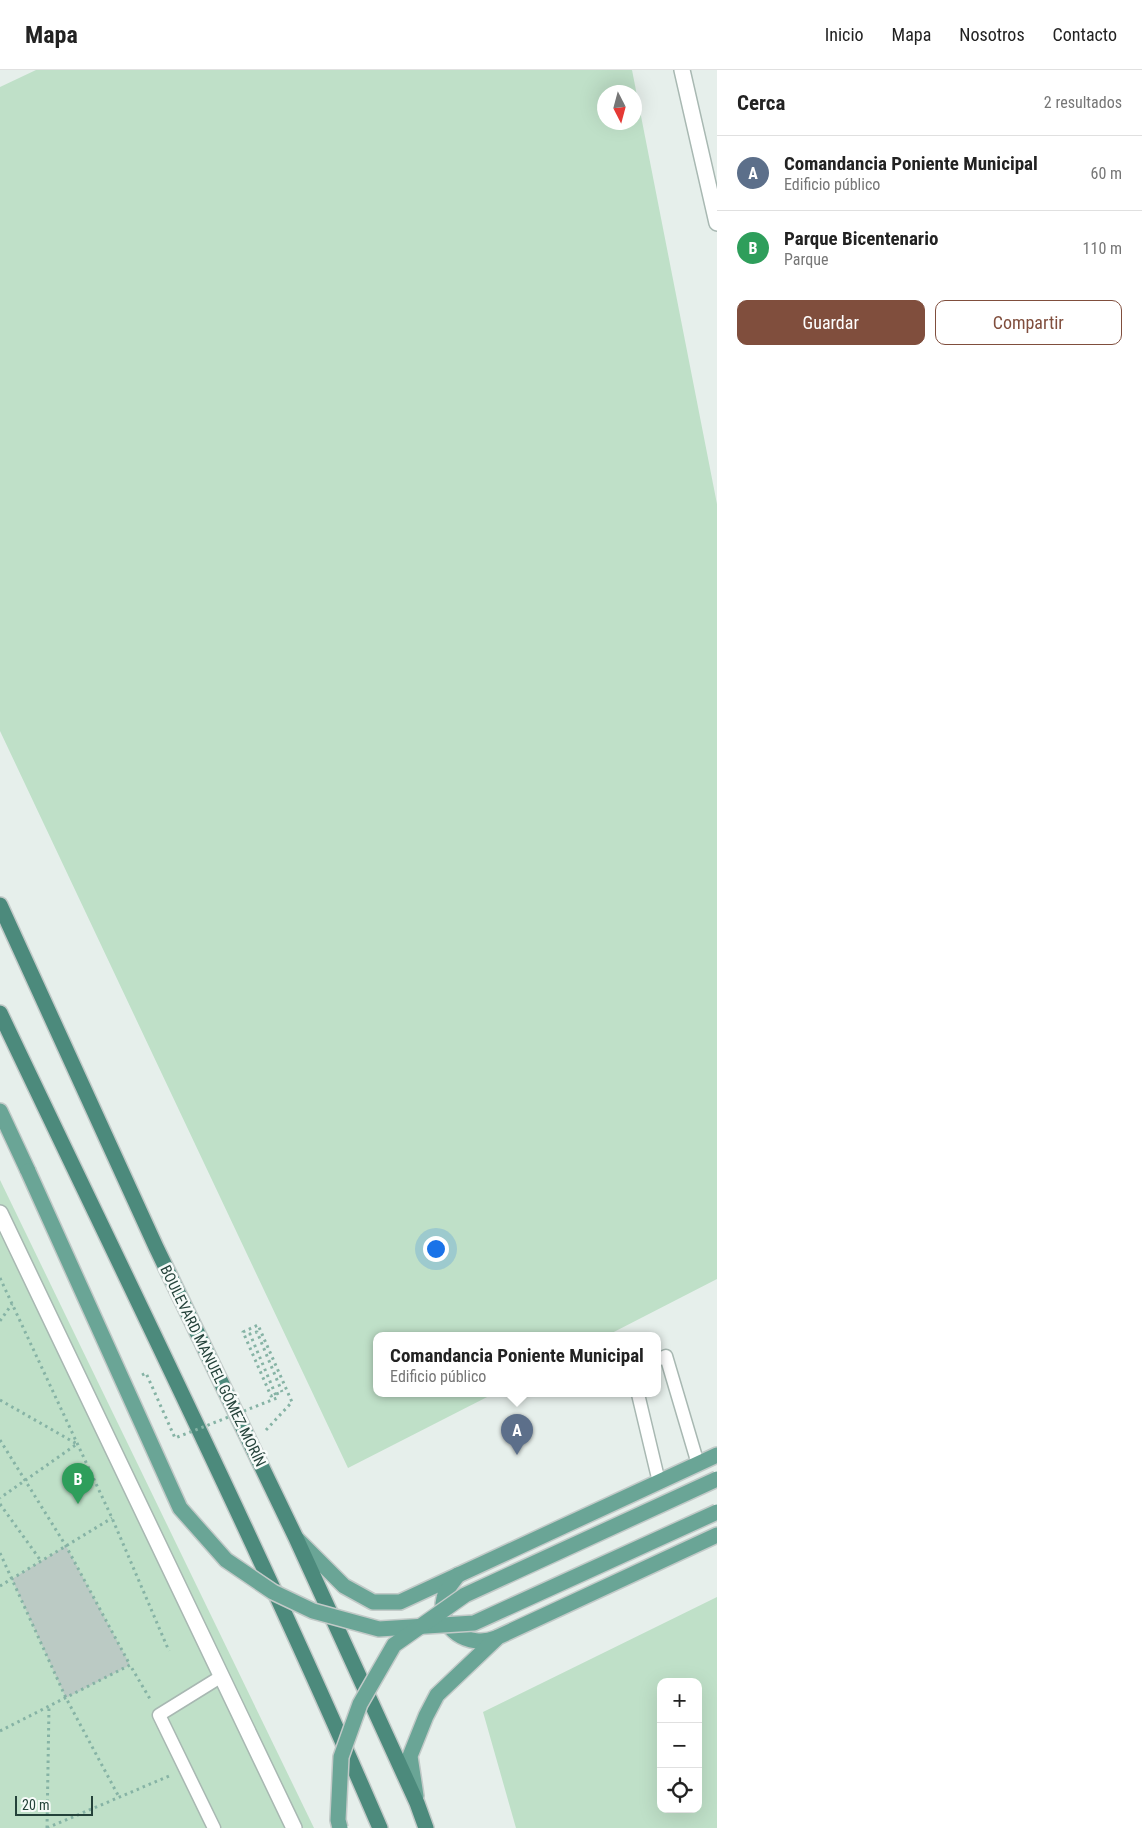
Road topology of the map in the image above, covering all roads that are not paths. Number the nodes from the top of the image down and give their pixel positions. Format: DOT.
graph roads {
  1 [pos="682,70"];
  2 [pos="717,223"];
  3 [pos="0,905"];
  4 [pos="0,1013"];
  5 [pos="0,1111"];
  6 [pos="0,1213"];
  7 [pos="661,1358"];
  8 [pos="639,1397"];
  9 [pos="717,1455"];
  10 [pos="698,1464"];
  11 [pos="717,1480"];
  12 [pos="659,1482"];
  13 [pos="717,1512"];
  14 [pos="717,1535"];
  15 [pos="296,1538"];
  16 [pos="459,1574"];
  17 [pos="498,1637"];
  18 [pos="222,1676"];
  19 [pos="417,1803"];
  20 [pos="214,1828"];
  21 [pos="294,1828"];
  22 [pos="340,1828"];
  23 [pos="380,1828"];
  24 [pos="426,1828"];
  1 -- 2 [label="street"];
  3 -- 15 [label="highway, BOULEVARD MANUEL GÓMEZ MORÍN"];
  4 -- 23 [label="highway"];
  5 -- 13 [label="main road, bridge"];
  6 -- 18 [label="street"];
  7 -- 10 [label="lane"];
  8 -- 12 [label="lane"];
  9 -- 10 [label="main road"];
  10 -- 12 [label="main road"];
  11 -- 22 [label="main road, bridge"];
  12 -- 16 [label="main road"];
  14 -- 17 [label="main road"];
  15 -- 16 [label="main road"];
  15 -- 19 [label="highway, BOULEVARD MANUEL GÓMEZ MORÍN"];
  16 -- 17 [label="main road"];
  17 -- 19 [label="main road"];
  18 -- 20 [label="lane"];
  18 -- 21 [label="street"];
  19 -- 24 [label="highway, BOULEVARD MANUEL GÓMEZ MORÍN"];
}
